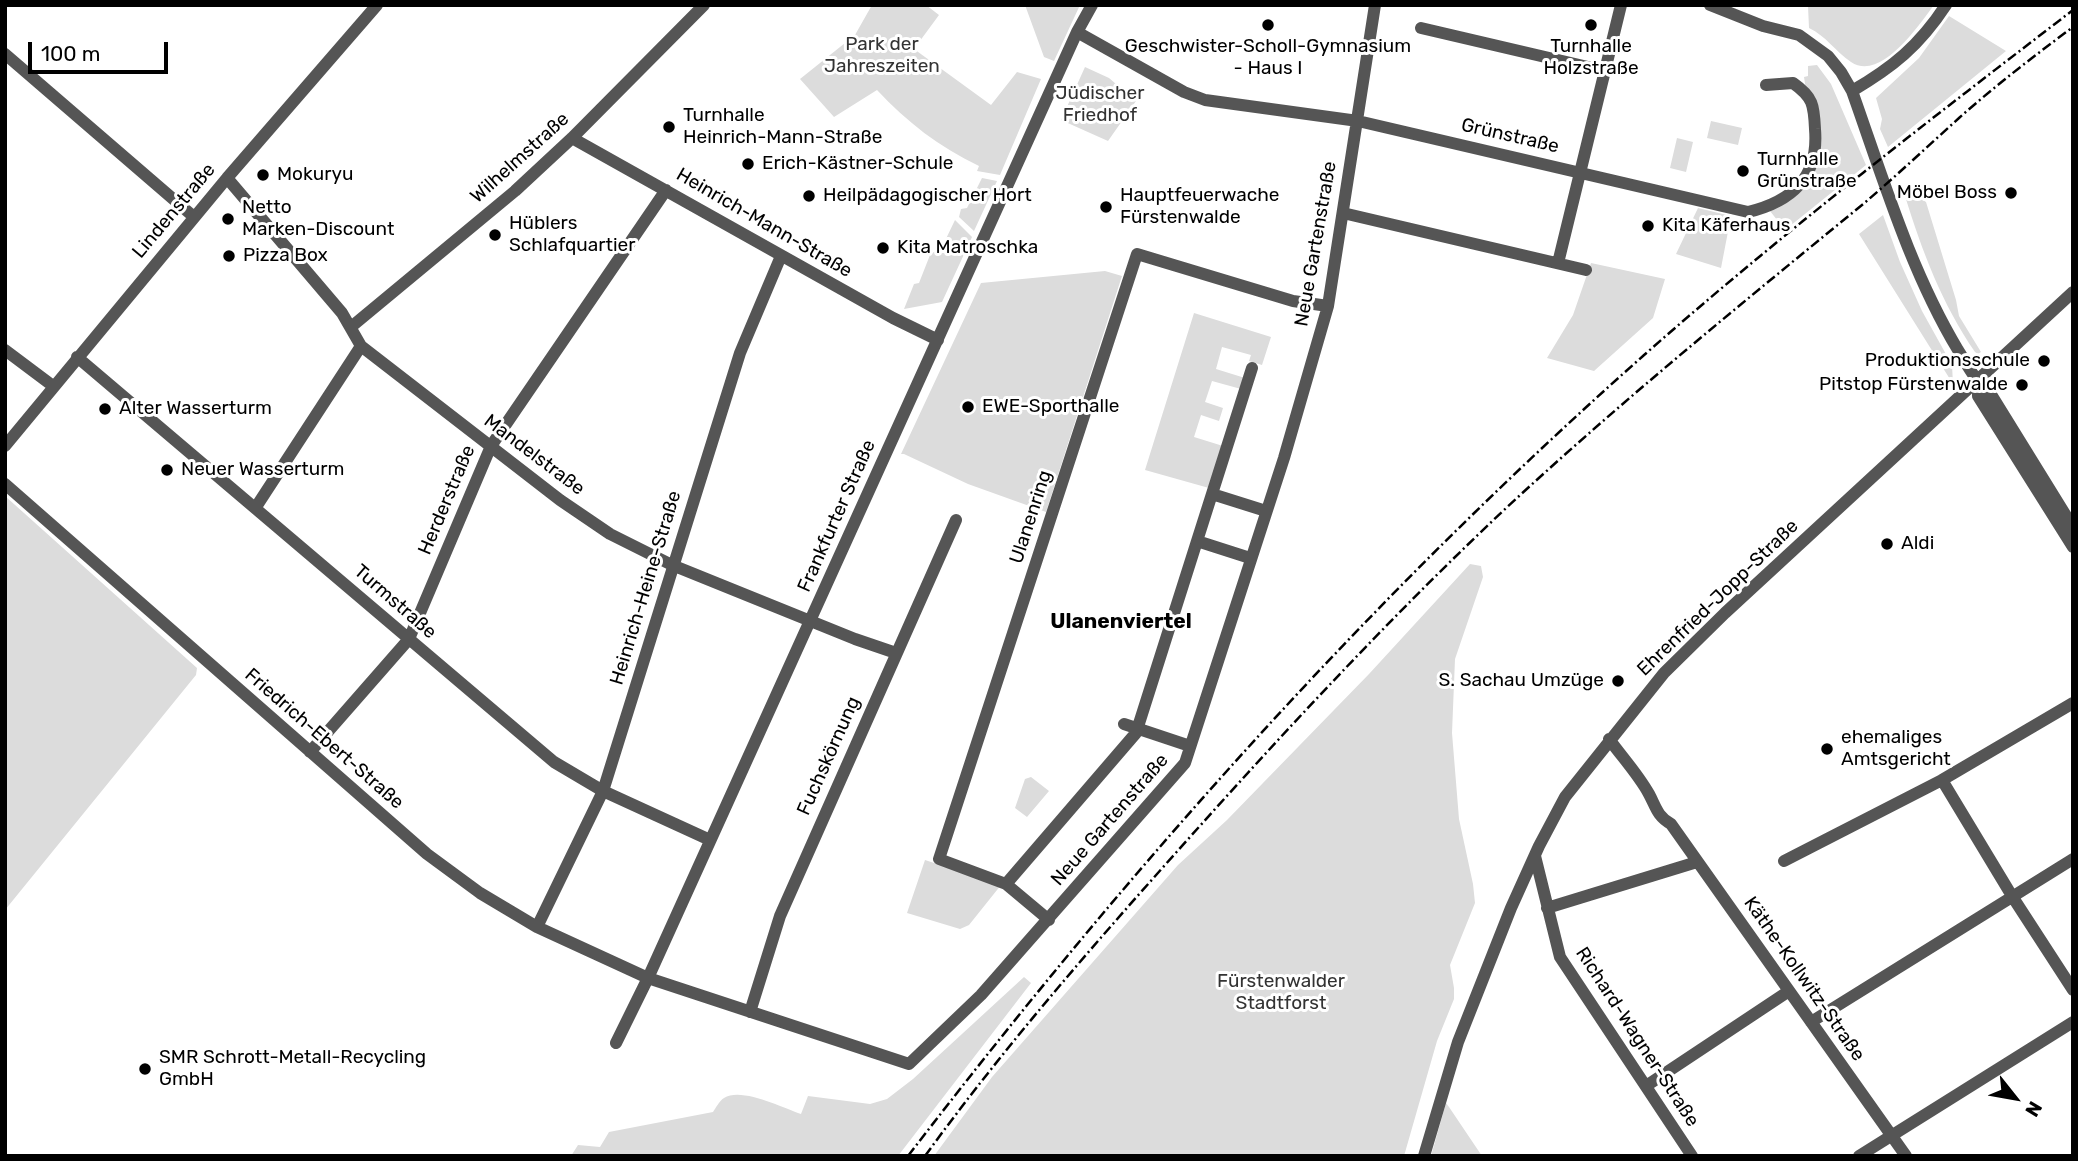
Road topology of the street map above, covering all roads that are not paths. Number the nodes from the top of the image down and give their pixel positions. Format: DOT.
graph roads {
  1 [pos="377,5"];
  2 [pos="704,5"];
  3 [pos="1092,5"];
  4 [pos="1376,5"];
  5 [pos="1621,5"];
  6 [pos="1710,5"];
  7 [pos="1946,5"];
  8 [pos="1421,28"];
  9 [pos="1077,32"];
  10 [pos="5,54"];
  11 [pos="1605,71"];
  12 [pos="1766,85"];
  13 [pos="1852,91"];
  14 [pos="1358,121"];
  15 [pos="572,138"];
  16 [pos="1580,172"];
  17 [pos="226,178"];
  18 [pos="666,190"];
  19 [pos="1343,213"];
  20 [pos="194,217"];
  21 [pos="782,256"];
  22 [pos="1558,263"];
  23 [pos="1586,270"];
  24 [pos="2073,292"];
  25 [pos="1328,306"];
  26 [pos="351,327"];
  27 [pos="938,340"];
  28 [pos="360,346"];
  29 [pos="5,351"];
  30 [pos="77,357"];
  31 [pos="1252,368"];
  32 [pos="1978,382"];
  33 [pos="53,386"];
  34 [pos="5,446"];
  35 [pos="491,446"];
  36 [pos="5,484"];
  37 [pos="1212,494"];
  38 [pos="2073,501"];
  39 [pos="256,507"];
  40 [pos="1266,511"];
  41 [pos="2057,511"];
  42 [pos="956,520"];
  43 [pos="2073,527"];
  44 [pos="1197,541"];
  45 [pos="2073,547"];
  46 [pos="1250,558"];
  47 [pos="672,565"];
  48 [pos="810,620"];
  49 [pos="408,639"];
  50 [pos="896,653"];
  51 [pos="2073,703"];
  52 [pos="1124,724"];
  53 [pos="1138,729"];
  54 [pos="1609,739"];
  55 [pos="1190,746"];
  56 [pos="310,752"];
  57 [pos="1942,780"];
  58 [pos="603,792"];
  59 [pos="710,840"];
  60 [pos="1535,856"];
  61 [pos="2073,859"];
  62 [pos="1697,862"];
  63 [pos="1784,862"];
  64 [pos="1006,884"];
  65 [pos="2012,896"];
  66 [pos="1547,908"];
  67 [pos="1049,920"];
  68 [pos="537,927"];
  69 [pos="648,978"];
  70 [pos="2073,990"];
  71 [pos="1789,991"];
  72 [pos="750,1012"];
  73 [pos="1811,1022"];
  74 [pos="2073,1022"];
  75 [pos="616,1043"];
  76 [pos="1646,1086"];
  77 [pos="1892,1136"];
  78 [pos="1424,1156"];
  79 [pos="1692,1156"];
  80 [pos="1859,1156"];
  81 [pos="1906,1156"];
  1 -- 17 [label="street, Lindenstraße"];
  2 -- 15 [label="street, Wilhelmstraße"];
  3 -- 9 [label="street, Frankfurter Straße"];
  4 -- 14 [label="street, Neue Gartenstraße"];
  5 -- 11 [label="street"];
  6 -- 13 [label="street"];
  7 -- 13 [label="street"];
  8 -- 11 [label="street"];
  9 -- 14 [label="street, Grünstraße"];
  9 -- 27 [label="street, Frankfurter Straße"];
  10 -- 20 [label="street"];
  11 -- 16 [label="street"];
  12 -- 16 [label="street, Grünstraße"];
  13 -- 32 [label="street"];
  14 -- 16 [label="street, Grünstraße"];
  14 -- 19 [label="street, Neue Gartenstraße"];
  15 -- 18 [label="street, Heinrich-Mann-Straße"];
  15 -- 26 [label="street, Wilhelmstraße"];
  16 -- 22 [label="street"];
  17 -- 20 [label="street, Lindenstraße"];
  17 -- 26 [label="street, Mandelstraße"];
  18 -- 21 [label="street, Heinrich-Mann-Straße"];
  18 -- 35 [label="street, Herderstraße"];
  19 -- 22 [label="street"];
  19 -- 25 [label="street, Neue Gartenstraße"];
  20 -- 30 [label="street, Lindenstraße"];
  21 -- 27 [label="street, Heinrich-Mann-Straße"];
  21 -- 47 [label="street, Heinrich-Heine-Straße"];
  22 -- 23 [label="street"];
  24 -- 32 [label="street, Ehrenfried-Jopp-Straße"];
  25 -- 40 [label="street, Neue Gartenstraße"];
  25 -- 64 [label="street, Ulanenring"];
  26 -- 28 [label="street, Mandelstraße"];
  27 -- 48 [label="street, Frankfurter Straße"];
  28 -- 35 [label="street, Mandelstraße"];
  28 -- 39 [label="street"];
  29 -- 33 [label="street"];
  30 -- 33 [label="street, Lindenstraße"];
  30 -- 39 [label="street, Turmstraße"];
  31 -- 37 [label="street"];
  32 -- 41 [label="street"];
  32 -- 54 [label="street, Ehrenfried-Jopp-Straße"];
  33 -- 34 [label="street, Lindenstraße"];
  35 -- 47 [label="street, Mandelstraße"];
  35 -- 49 [label="street, Herderstraße"];
  36 -- 56 [label="street, Friedrich-Ebert-Straße"];
  37 -- 40 [label="street"];
  37 -- 44 [label="street"];
  38 -- 41 [label="street"];
  39 -- 49 [label="street, Turmstraße"];
  40 -- 46 [label="street, Neue Gartenstraße"];
  41 -- 43 [label="street"];
  41 -- 45 [label="street"];
  42 -- 50 [label="street, Fuchskörnung"];
  44 -- 46 [label="street"];
  44 -- 53 [label="street"];
  46 -- 55 [label="street, Neue Gartenstraße"];
  47 -- 48 [label="street, Mandelstraße"];
  47 -- 58 [label="street, Heinrich-Heine-Straße"];
  48 -- 50 [label="street, Mandelstraße"];
  48 -- 59 [label="street, Frankfurter Straße"];
  49 -- 56 [label="street, Herderstraße"];
  49 -- 58 [label="street, Turmstraße"];
  50 -- 72 [label="street, Fuchskörnung"];
  51 -- 57 [label="street"];
  52 -- 53 [label="street"];
  53 -- 55 [label="street"];
  53 -- 64 [label="street"];
  54 -- 60 [label="street, Ehrenfried-Jopp-Straße"];
  54 -- 62 [label="street, Käthe-Kollwitz-Straße"];
  55 -- 67 [label="street, Neue Gartenstraße"];
  56 -- 68 [label="street, Friedrich-Ebert-Straße"];
  57 -- 63 [label="street"];
  57 -- 65 [label="street"];
  58 -- 59 [label="street, Turmstraße"];
  58 -- 68 [label="street, Heinrich-Heine-Straße"];
  59 -- 69 [label="street, Frankfurter Straße"];
  60 -- 66 [label="street, Richard-Wagner-Straße"];
  60 -- 78 [label="street, Ehrenfried-Jopp-Straße"];
  61 -- 65 [label="street"];
  62 -- 66 [label="street"];
  62 -- 71 [label="street, Käthe-Kollwitz-Straße"];
  64 -- 67 [label="street, Ulanenring"];
  65 -- 70 [label="street"];
  65 -- 73 [label="street"];
  66 -- 76 [label="street, Richard-Wagner-Straße"];
  67 -- 72 [label="street, Neue Gartenstraße"];
  68 -- 69 [label="street, Friedrich-Ebert-Straße"];
  69 -- 72 [label="street, Neue Gartenstraße"];
  69 -- 75 [label="street, Frankfurter Straße"];
  71 -- 73 [label="street, Käthe-Kollwitz-Straße"];
  71 -- 76 [label="street"];
  73 -- 77 [label="street, Käthe-Kollwitz-Straße"];
  74 -- 77 [label="street"];
  76 -- 79 [label="street, Richard-Wagner-Straße"];
  77 -- 80 [label="street"];
  77 -- 81 [label="street, Käthe-Kollwitz-Straße"];
}
